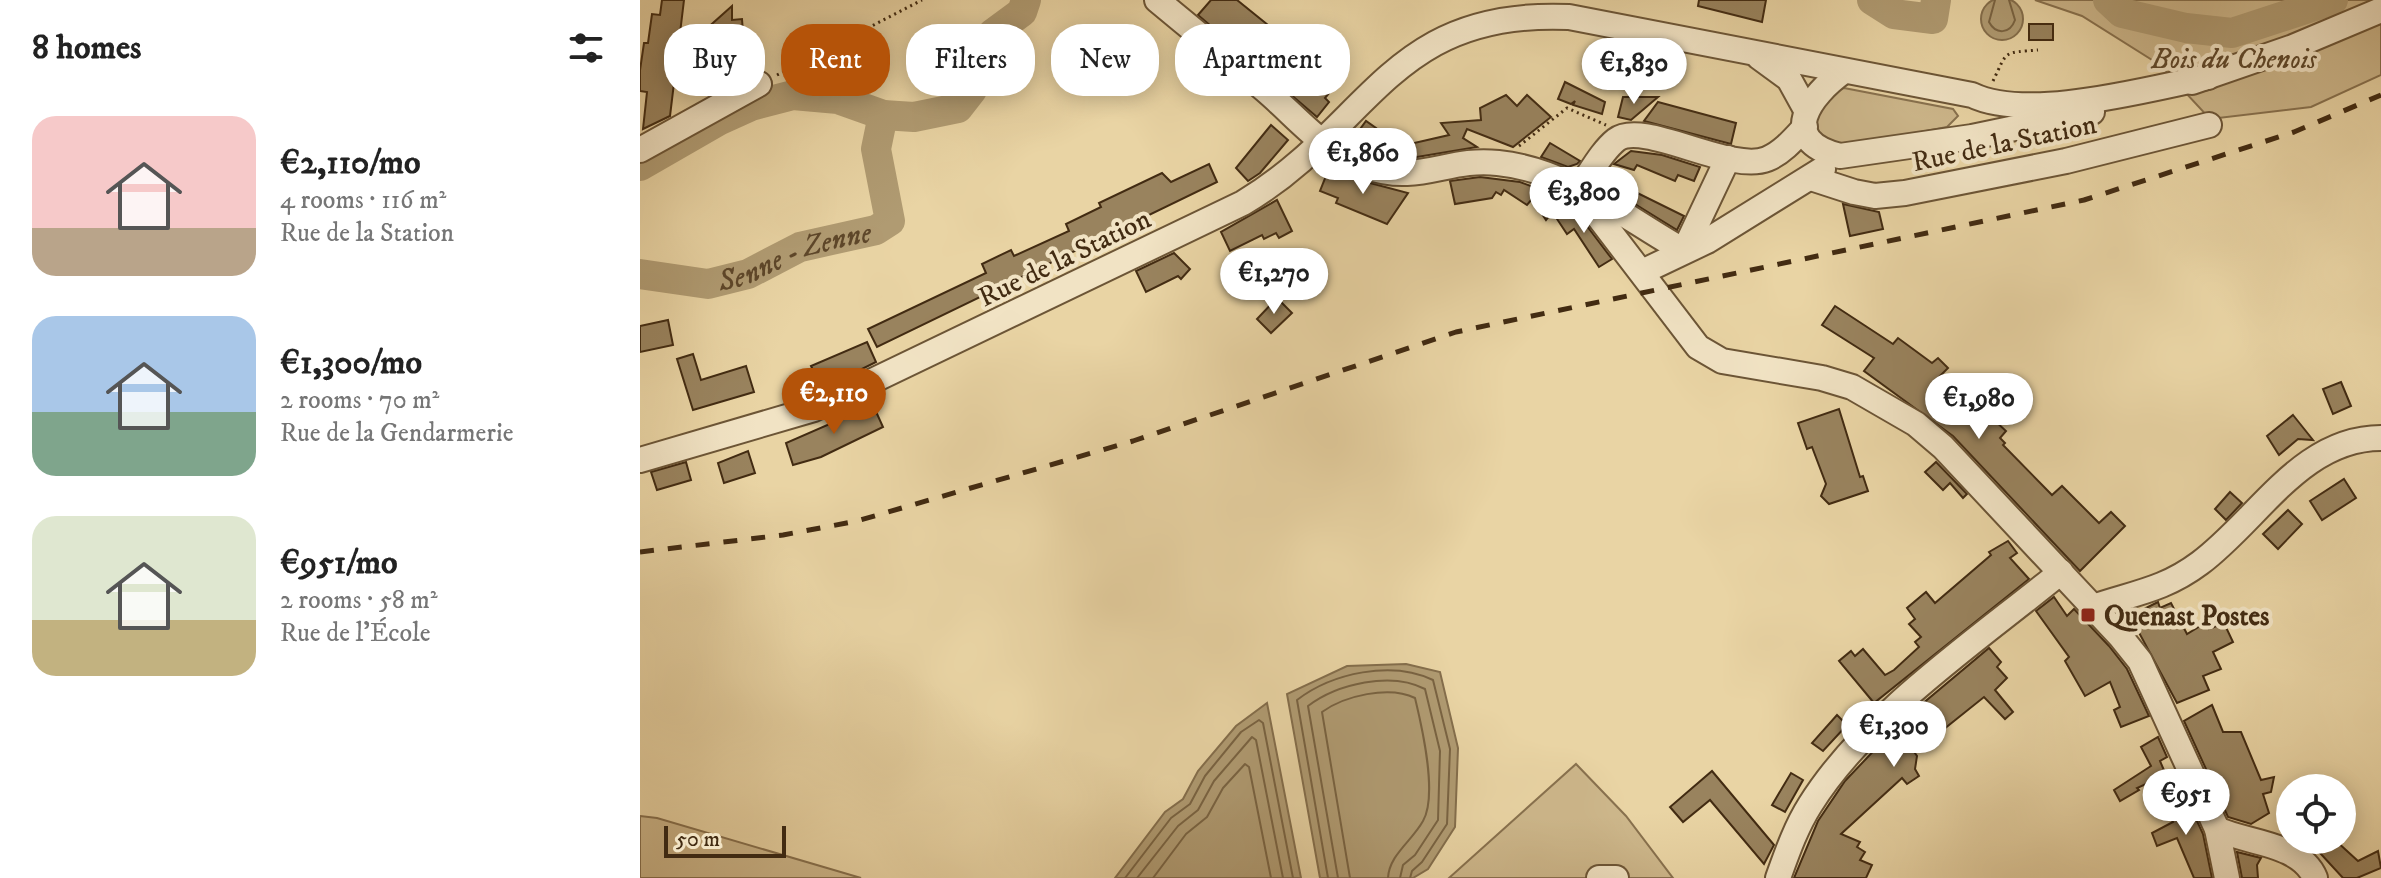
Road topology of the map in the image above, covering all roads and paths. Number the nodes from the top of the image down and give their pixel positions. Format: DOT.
graph roads {
  1 [pos="922,0"];
  2 [pos="1157,0"];
  3 [pos="2381,10"];
  4 [pos="2038,50"];
  5 [pos="1754,53"];
  6 [pos="1844,71"];
  7 [pos="2208,77"];
  8 [pos="765,81"];
  9 [pos="737,96"];
  10 [pos="1978,98"];
  11 [pos="1805,118"];
  12 [pos="2209,125"];
  13 [pos="1621,137"];
  14 [pos="1953,139"];
  15 [pos="1320,141"];
  16 [pos="640,150"];
  17 [pos="1840,156"];
  18 [pos="1728,158"];
  19 [pos="1500,163"];
  20 [pos="1811,178"];
  21 [pos="1578,190"];
  22 [pos="1684,251"];
  23 [pos="1642,272"];
  24 [pos="2381,438"];
  25 [pos="640,460"];
  26 [pos="2061,572"];
  27 [pos="2093,607"];
  28 [pos="2217,829"];
  29 [pos="1599,878"];
  30 [pos="1616,878"];
  31 [pos="1778,878"];
  32 [pos="2227,878"];
  33 [pos="2315,878"];
  1 -- 8 [label="path"];
  2 -- 15 [label="street"];
  3 -- 7 [label="street"];
  4 -- 10 [label="path"];
  5 -- 6 [label="street, Rue de la Station"];
  5 -- 11 [label="street"];
  5 -- 15 [label="street, Rue de la Station"];
  6 -- 10 [label="street, Rue de la Station"];
  6 -- 11 [label="street"];
  7 -- 10 [label="street, Rue de la Station"];
  7 -- 14 [label="street"];
  9 -- 16 [label="street"];
  10 -- 14 [label="street"];
  11 -- 17 [label="street"];
  11 -- 18 [label="street"];
  12 -- 20 [label="street, Rue de la Station"];
  13 -- 18 [label="street"];
  13 -- 19 [label="path"];
  13 -- 21 [label="street"];
  14 -- 17 [label="street"];
  15 -- 19 [label="street"];
  15 -- 25 [label="street, Rue de la Station"];
  17 -- 20 [label="street"];
  18 -- 22 [label="street"];
  19 -- 21 [label="street"];
  20 -- 22 [label="street"];
  21 -- 22 [label="street"];
  21 -- 23 [label="street"];
  22 -- 23 [label="street"];
  23 -- 26 [label="street"];
  24 -- 27 [label="street"];
  26 -- 27 [label="street"];
  26 -- 31 [label="street"];
  27 -- 28 [label="street"];
  28 -- 32 [label="street"];
  28 -- 33 [label="street"];
  29 -- 30 [label="street"];
}
